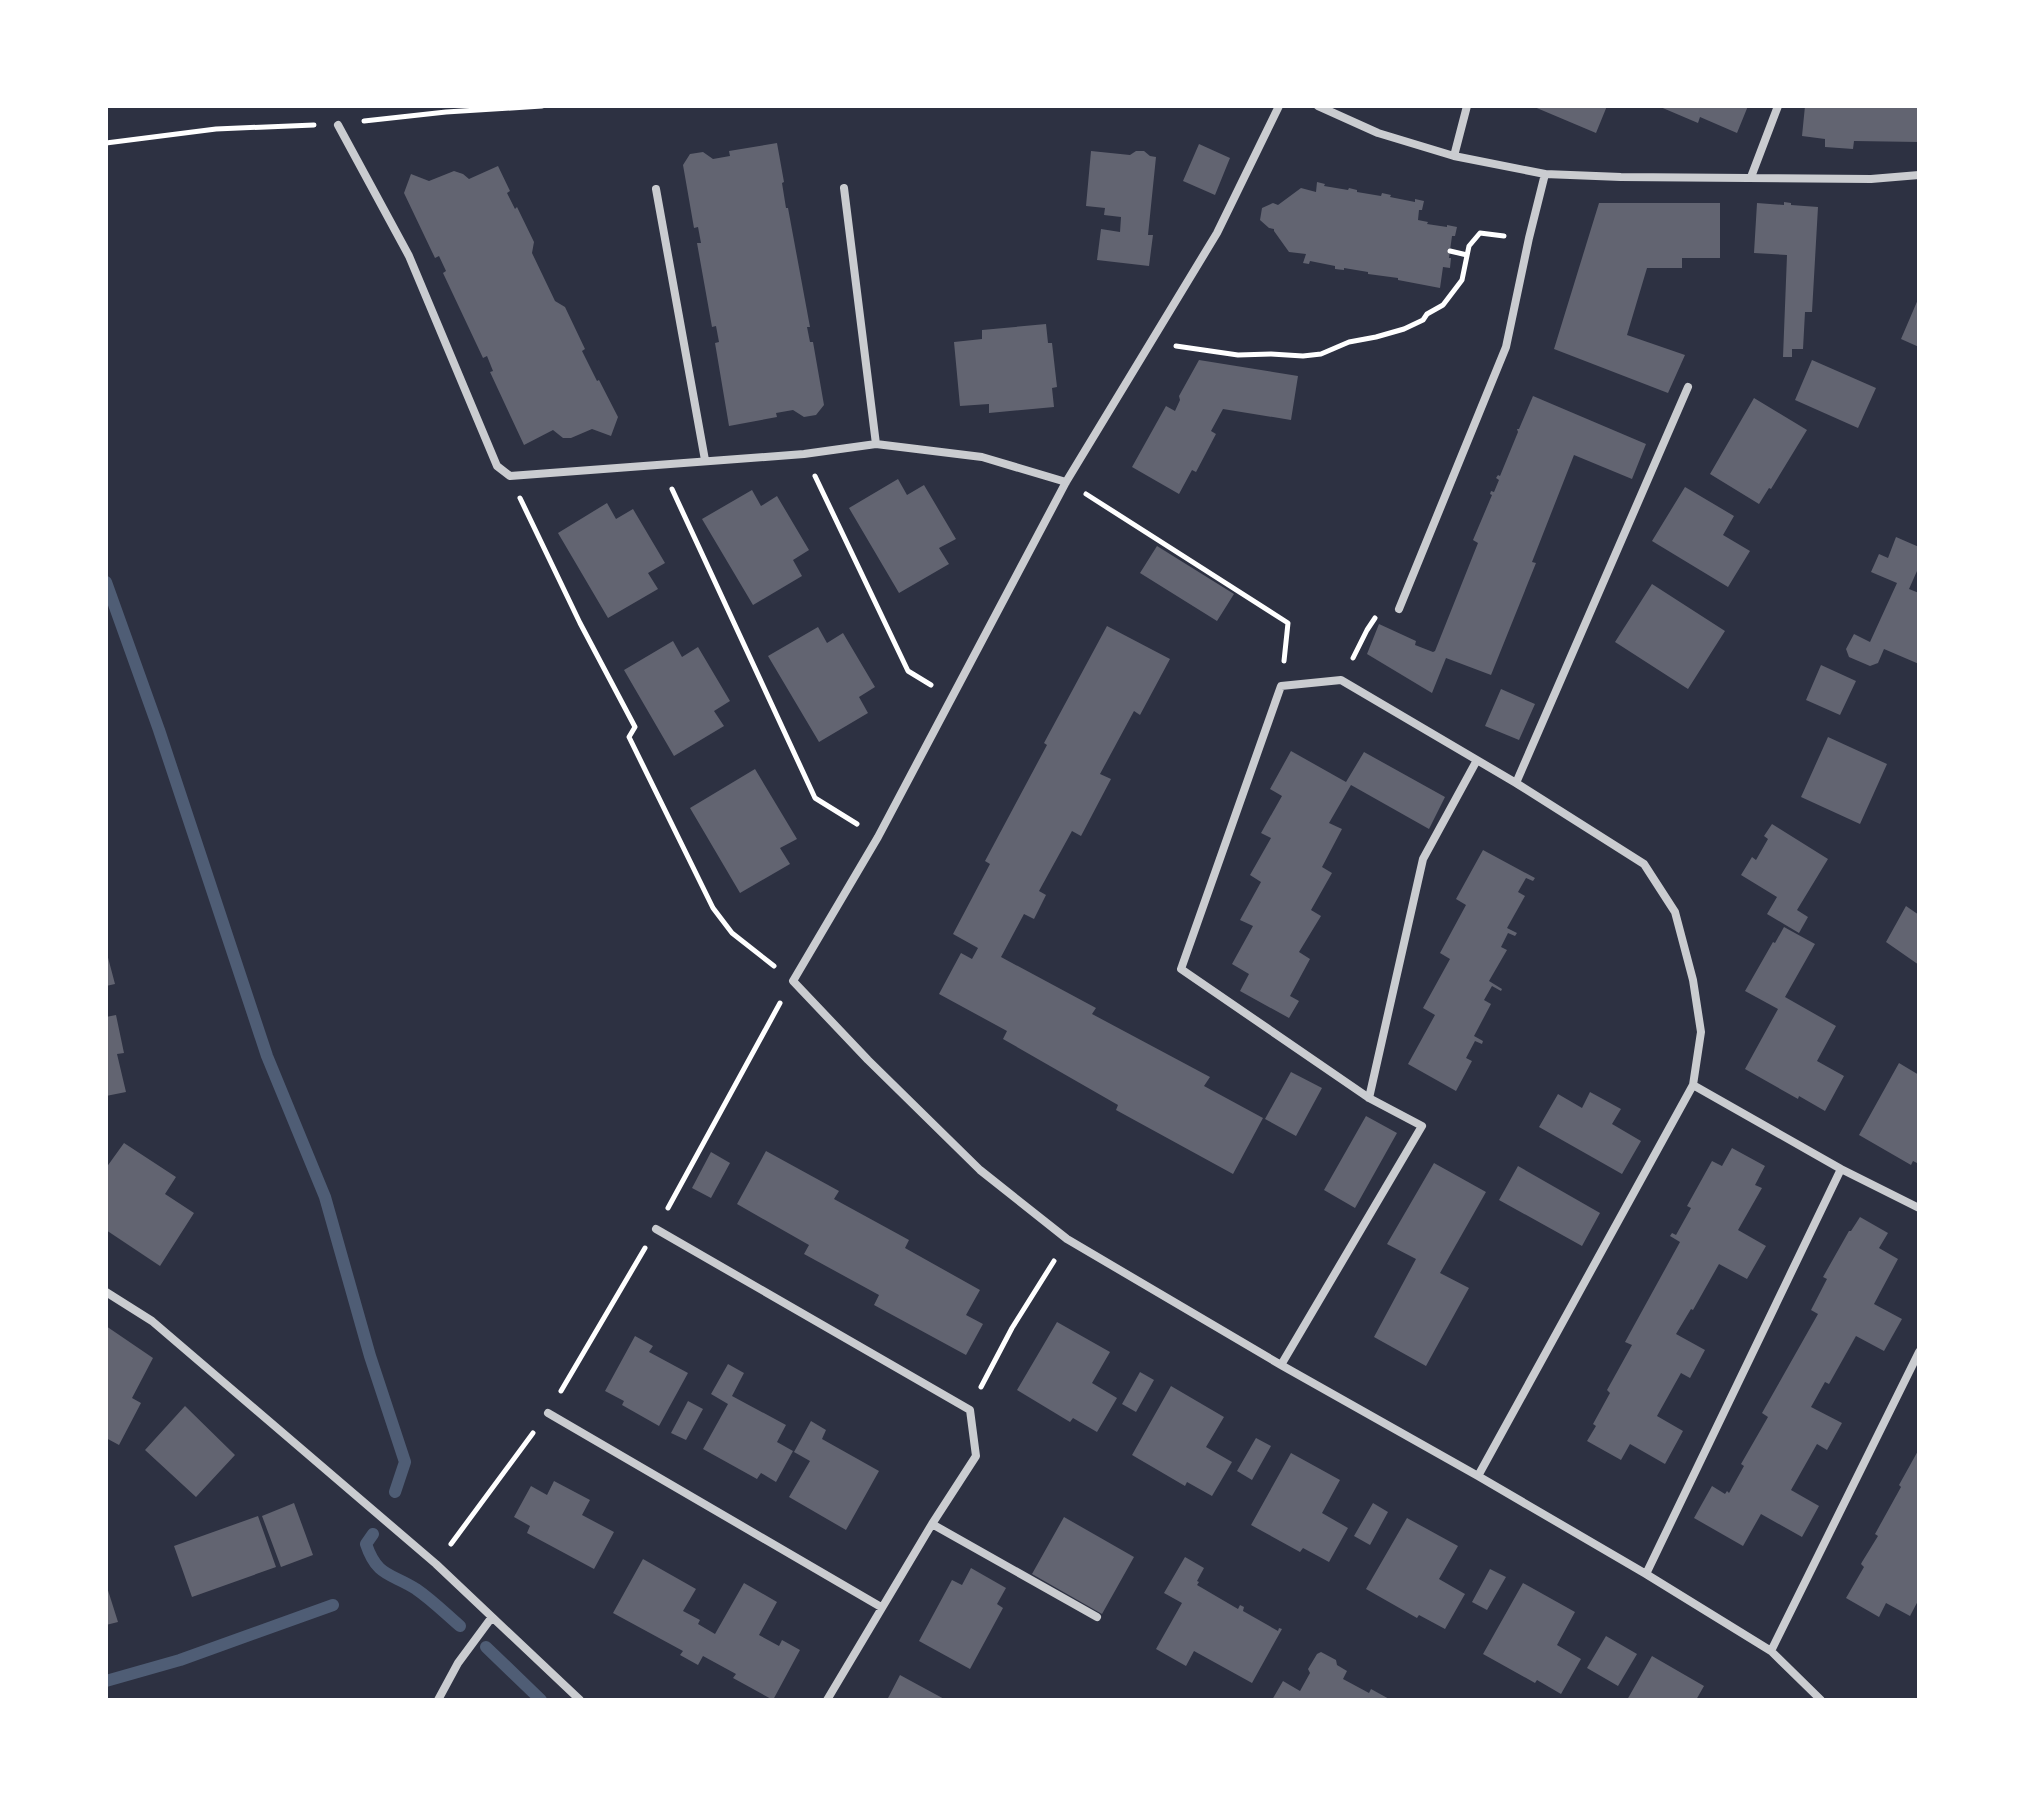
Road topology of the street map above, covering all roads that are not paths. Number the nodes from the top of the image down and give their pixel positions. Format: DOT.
graph roads {
  1 [pos="1279,106"];
  2 [pos="1318,106"];
  3 [pos="1467,106"];
  4 [pos="1778,106"];
  5 [pos="338,125"];
  6 [pos="1454,156"];
  7 [pos="1545,174"];
  8 [pos="1919,175"];
  9 [pos="1751,177"];
  10 [pos="844,188"];
  11 [pos="656,189"];
  12 [pos="1688,387"];
  13 [pos="876,444"];
  14 [pos="705,460"];
  15 [pos="1066,482"];
  16 [pos="1399,609"];
  17 [pos="1477,760"];
  18 [pos="1516,783"];
  19 [pos="1693,1085"];
  20 [pos="1369,1098"];
  21 [pos="1841,1169"];
  22 [pos="1919,1208"];
  23 [pos="656,1229"];
  24 [pos="106,1292"];
  25 [pos="1919,1352"];
  26 [pos="1281,1365"];
  27 [pos="548,1413"];
  28 [pos="1478,1476"];
  29 [pos="932,1524"];
  30 [pos="1646,1574"];
  31 [pos="881,1607"];
  32 [pos="492,1617"];
  33 [pos="1097,1617"];
  34 [pos="1771,1651"];
  35 [pos="438,1700"];
  36 [pos="580,1700"];
  37 [pos="827,1700"];
  38 [pos="1821,1700"];
  1 -- 15 [label="street"];
  2 -- 6 [label="street"];
  3 -- 6 [label="street"];
  4 -- 9 [label="street"];
  5 -- 14 [label="street"];
  6 -- 7 [label="street"];
  7 -- 9 [label="street"];
  7 -- 16 [label="street"];
  8 -- 9 [label="street"];
  10 -- 13 [label="street"];
  11 -- 14 [label="street"];
  12 -- 18 [label="street"];
  13 -- 14 [label="street"];
  13 -- 15 [label="street"];
  15 -- 26 [label="street"];
  17 -- 18 [label="street"];
  17 -- 20 [label="street"];
  17 -- 20 [label="street"];
  18 -- 19 [label="street"];
  19 -- 21 [label="street"];
  19 -- 28 [label="street"];
  20 -- 26 [label="street"];
  21 -- 22 [label="street"];
  21 -- 30 [label="street"];
  23 -- 29 [label="street"];
  24 -- 32 [label="street"];
  25 -- 34 [label="street"];
  26 -- 28 [label="street"];
  27 -- 31 [label="street"];
  28 -- 30 [label="street"];
  29 -- 31 [label="street"];
  29 -- 33 [label="street"];
  30 -- 34 [label="street"];
  31 -- 37 [label="street"];
  32 -- 35 [label="street"];
  32 -- 36 [label="street"];
  34 -- 38 [label="street"];
}
